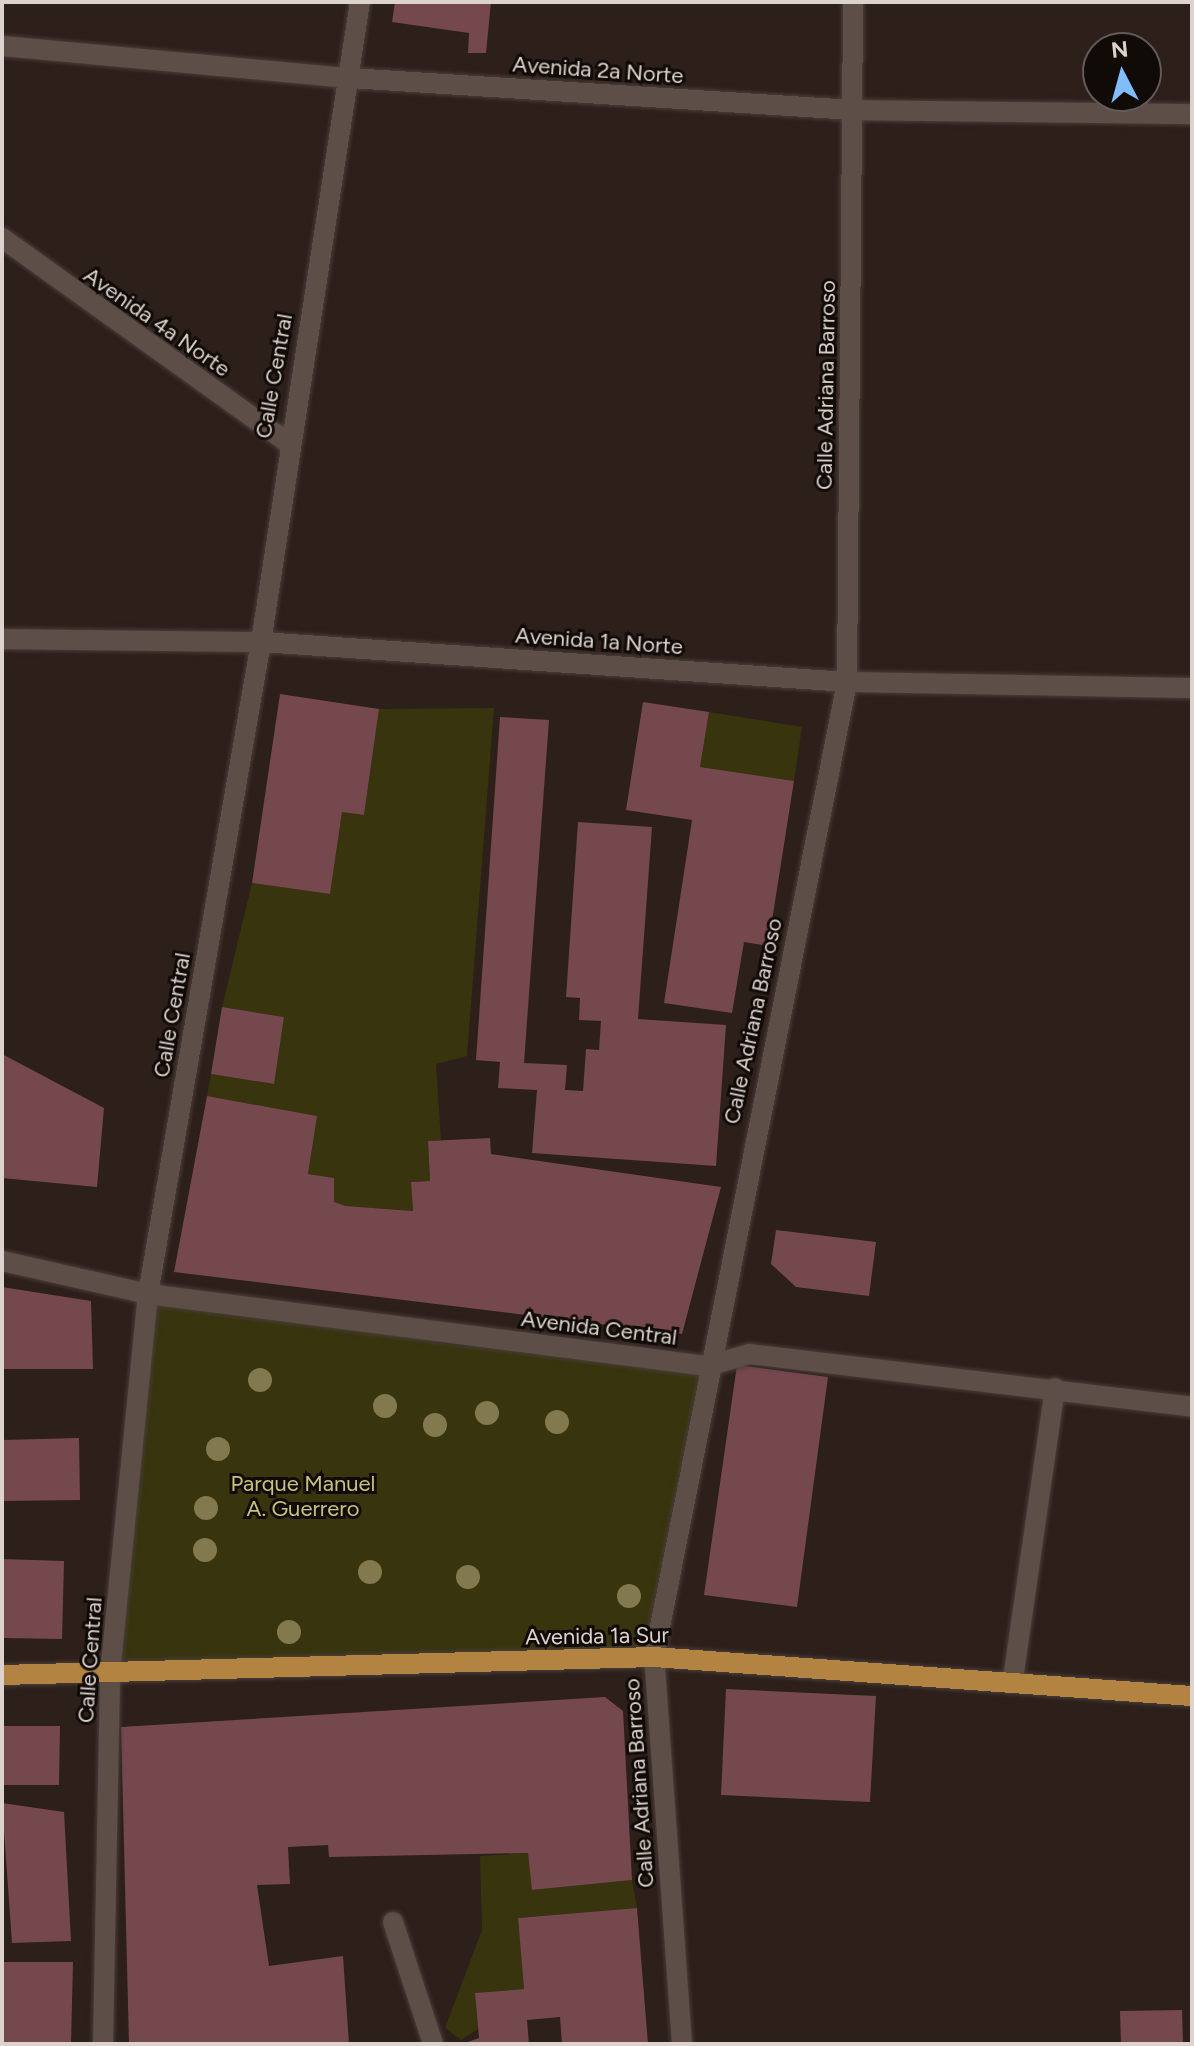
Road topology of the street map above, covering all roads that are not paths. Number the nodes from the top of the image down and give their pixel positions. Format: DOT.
graph roads {
  1 [pos="360,2"];
  2 [pos="853,2"];
  3 [pos="2,46"];
  4 [pos="350,78"];
  5 [pos="853,110"];
  6 [pos="1192,114"];
  7 [pos="2,238"];
  8 [pos="287,442"];
  9 [pos="2,639"];
  10 [pos="261,642"];
  11 [pos="847,682"];
  12 [pos="1192,688"];
  13 [pos="2,1261"];
  14 [pos="148,1294"];
  15 [pos="707,1366"];
  16 [pos="1055,1388"];
  17 [pos="1192,1407"];
  18 [pos="654,1657"];
  19 [pos="110,1674"];
  20 [pos="2,1675"];
  21 [pos="1013,1679"];
  22 [pos="1192,1696"];
  23 [pos="393,1922"];
  24 [pos="103,2044"];
  25 [pos="433,2044"];
  26 [pos="682,2044"];
  1 -- 4 [label="street, Calle Central"];
  2 -- 5 [label="street, Calle Adriana Barroso"];
  3 -- 4 [label="street, Avenida 2a Norte"];
  4 -- 5 [label="street, Avenida 2a Norte"];
  4 -- 8 [label="street, Calle Central"];
  5 -- 6 [label="street, Avenida 2a Norte"];
  5 -- 11 [label="street, Calle Adriana Barroso"];
  7 -- 8 [label="street, Avenida 4a Norte"];
  8 -- 10 [label="street, Calle Central"];
  9 -- 10 [label="street, Avenida 1a Norte"];
  10 -- 11 [label="street, Avenida 1a Norte"];
  10 -- 14 [label="street, Calle Central"];
  11 -- 12 [label="street, Avenida 1a Norte"];
  11 -- 15 [label="street, Calle Adriana Barroso"];
  13 -- 14 [label="street, Avenida Central"];
  14 -- 15 [label="street, Avenida Central"];
  14 -- 19 [label="street, Calle Central"];
  15 -- 16 [label="street, Avenida Central"];
  15 -- 18 [label="street, Calle Adriana Barroso"];
  16 -- 17 [label="street, Avenida Central"];
  16 -- 21 [label="street"];
  18 -- 19 [label="main road, Avenida 1a Sur"];
  18 -- 21 [label="main road, Avenida 1a Sur"];
  18 -- 26 [label="street, Calle Adriana Barroso"];
  19 -- 20 [label="main road, Avenida 1a Sur"];
  19 -- 24 [label="street, Calle Central"];
  21 -- 22 [label="main road, Avenida 1a Sur"];
  23 -- 25 [label="street"];
}
